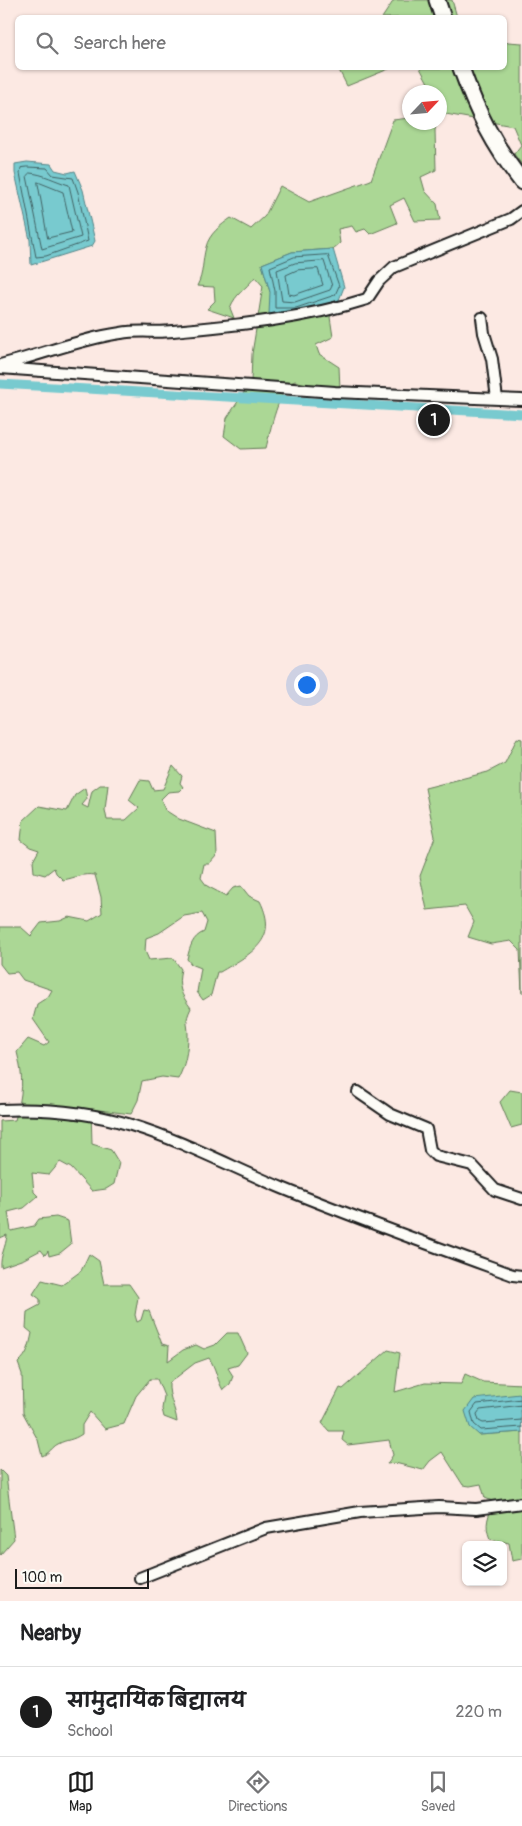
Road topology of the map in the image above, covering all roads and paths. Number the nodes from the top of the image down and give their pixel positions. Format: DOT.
graph roads {
  1 [pos="437,0"];
  2 [pos="442,15"];
  3 [pos="462,70"];
  4 [pos="522,182"];
  5 [pos="522,211"];
  6 [pos="482,318"];
  7 [pos="0,366"];
  8 [pos="497,399"];
  9 [pos="522,400"];
  10 [pos="358,1092"];
  11 [pos="0,1110"];
  12 [pos="522,1199"];
  13 [pos="522,1276"];
  14 [pos="522,1503"];
  15 [pos="140,1578"];
  1 -- 2 [label="main road"];
  3 -- 4 [label="main road"];
  5 -- 7 [label="street"];
  6 -- 8 [label="street"];
  7 -- 8 [label="street"];
  8 -- 9 [label="street"];
  10 -- 12 [label="street"];
  11 -- 13 [label="street"];
  14 -- 15 [label="street"];
}
